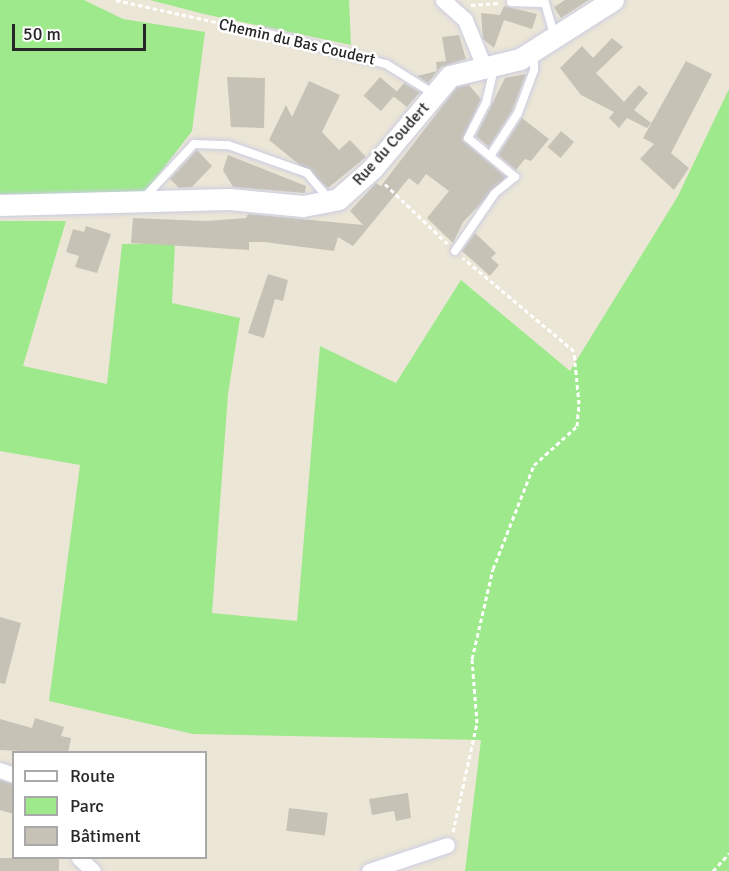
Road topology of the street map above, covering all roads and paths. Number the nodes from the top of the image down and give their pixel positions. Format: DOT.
graph roads {
  1 [pos="116,0"];
  2 [pos="442,0"];
  3 [pos="613,0"];
  4 [pos="511,2"];
  5 [pos="476,4"];
  6 [pos="262,32"];
  7 [pos="556,38"];
  8 [pos="534,52"];
  9 [pos="490,68"];
  10 [pos="435,95"];
  11 [pos="489,156"];
  12 [pos="370,171"];
  13 [pos="141,201"];
  14 [pos="330,201"];
  15 [pos="0,205"];
  16 [pos="455,251"];
  17 [pos="447,845"];
  18 [pos="729,853"];
  19 [pos="80,859"];
  20 [pos="93,871"];
  21 [pos="369,871"];
  22 [pos="713,871"];
  1 -- 6 [label="path, Chemin du Bas Coudert"];
  2 -- 9 [label="street"];
  3 -- 7 [label="street, Rue du Coudert"];
  4 -- 5 [label="path"];
  4 -- 7 [label="lane"];
  6 -- 10 [label="lane, Chemin du Bas Coudert"];
  7 -- 8 [label="street, Rue du Coudert"];
  8 -- 9 [label="street, Rue du Coudert"];
  8 -- 11 [label="lane"];
  9 -- 10 [label="street, Rue du Coudert"];
  9 -- 11 [label="lane"];
  10 -- 12 [label="street, Rue du Coudert"];
  11 -- 16 [label="lane"];
  12 -- 14 [label="street, Rue du Coudert"];
  12 -- 16 [label="path"];
  13 -- 14 [label="street, Rue du Coudert"];
  13 -- 14 [label="lane"];
  13 -- 15 [label="street, Rue du Coudert"];
  16 -- 17 [label="path"];
  17 -- 21 [label="street"];
  18 -- 22 [label="path"];
  19 -- 20 [label="street"];
}
